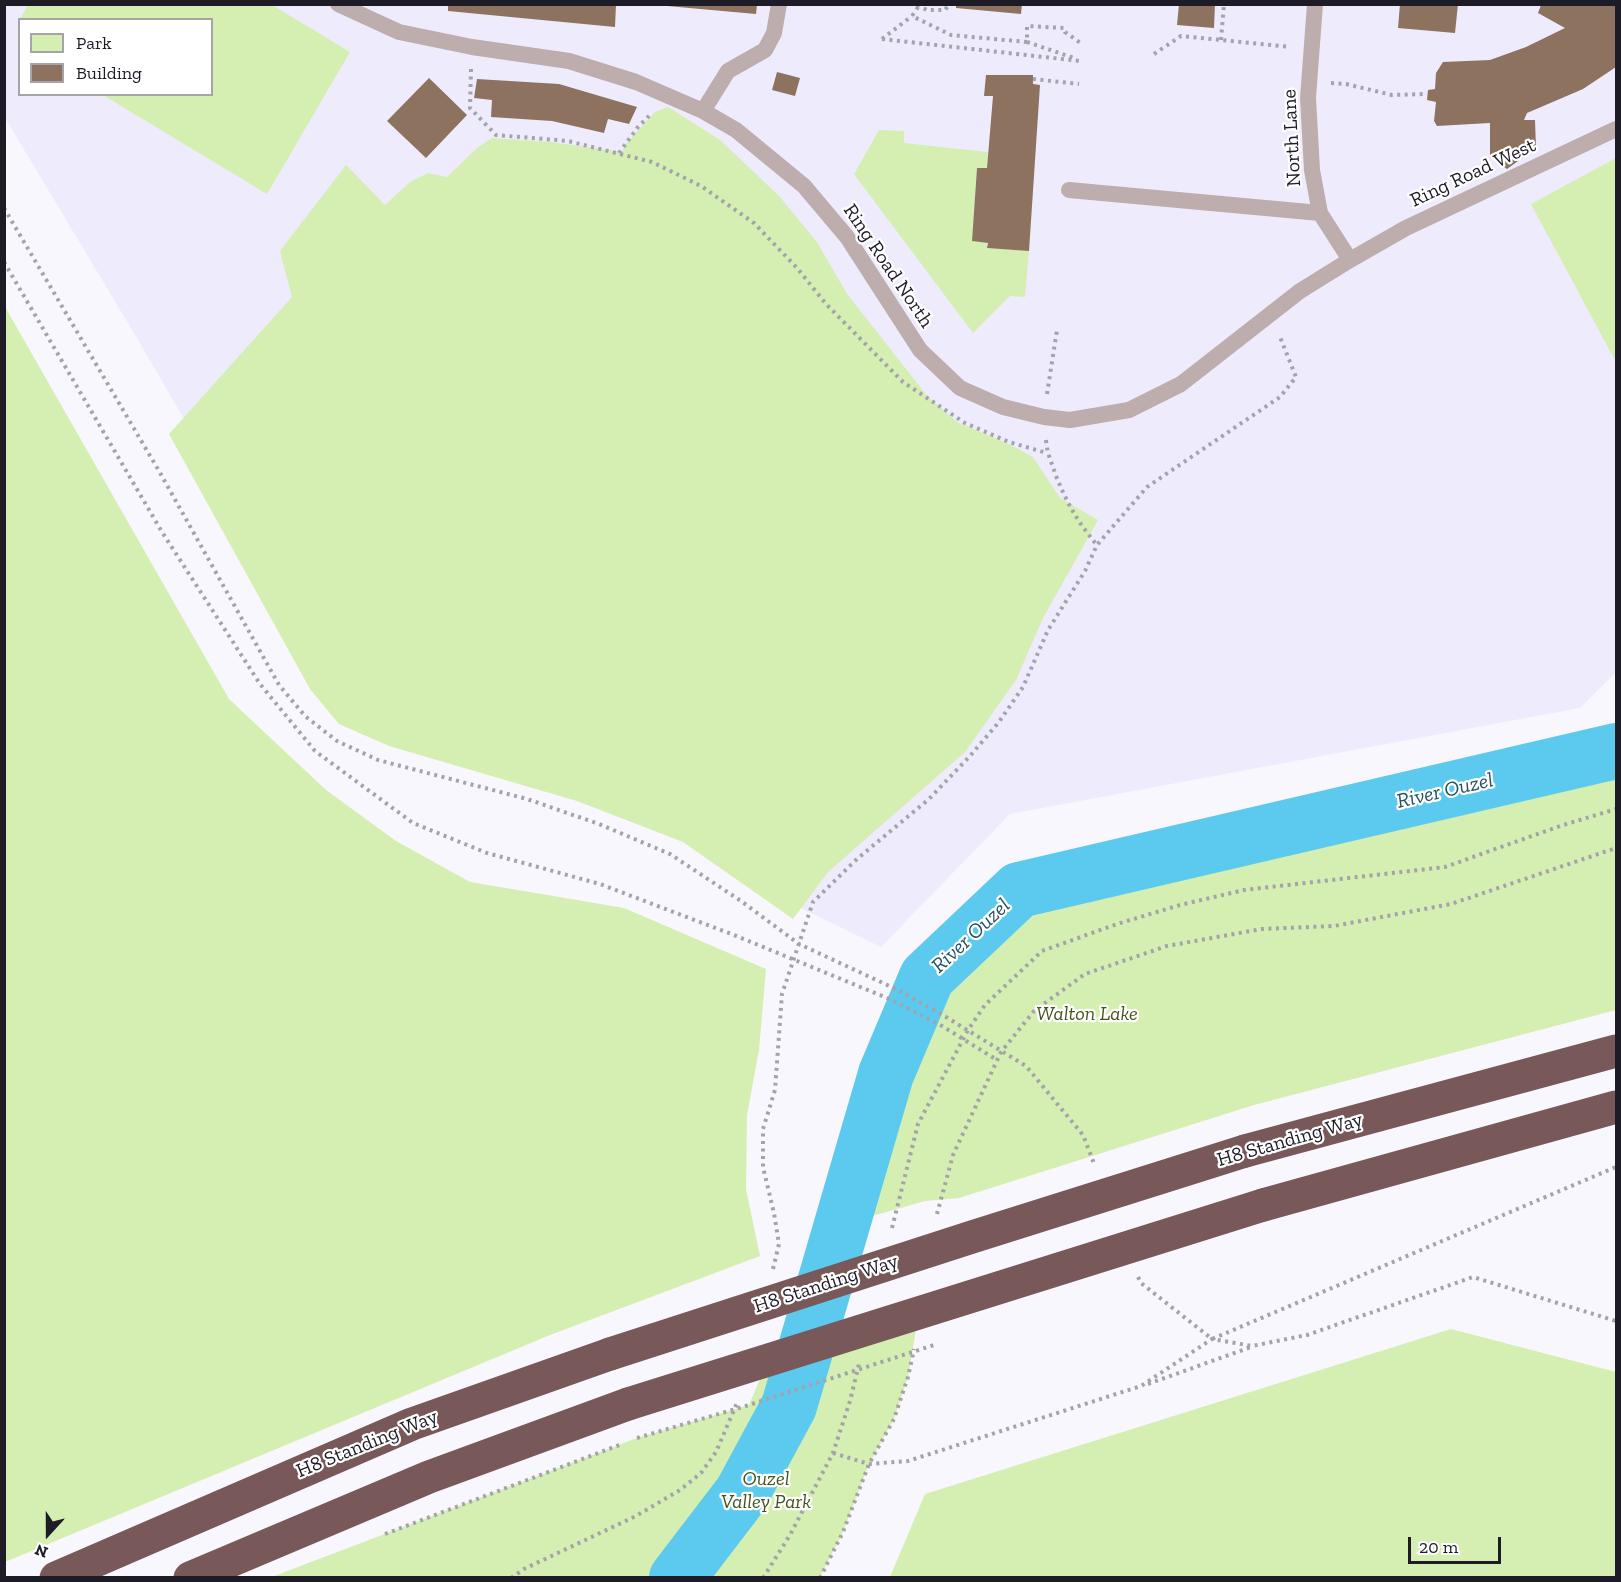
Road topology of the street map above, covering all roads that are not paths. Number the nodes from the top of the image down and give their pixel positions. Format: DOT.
graph roads {
  1 [pos="338,4"];
  2 [pos="779,4"];
  3 [pos="1315,4"];
  4 [pos="703,111"];
  5 [pos="1617,129"];
  6 [pos="1069,190"];
  7 [pos="1320,213"];
  8 [pos="1350,260"];
  9 [pos="1617,1051"];
  10 [pos="1617,1107"];
  11 [pos="56,1578"];
  12 [pos="190,1578"];
  1 -- 4 [label="lane, Ring Road North"];
  2 -- 4 [label="lane"];
  3 -- 7 [label="lane, North Lane"];
  4 -- 8 [label="lane, Ring Road North"];
  5 -- 8 [label="lane, Ring Road West"];
  6 -- 7 [label="lane"];
  7 -- 8 [label="lane, North Lane"];
  9 -- 11 [label="highway, H8 Standing Way, bridge"];
  10 -- 12 [label="highway, bridge"];
}
